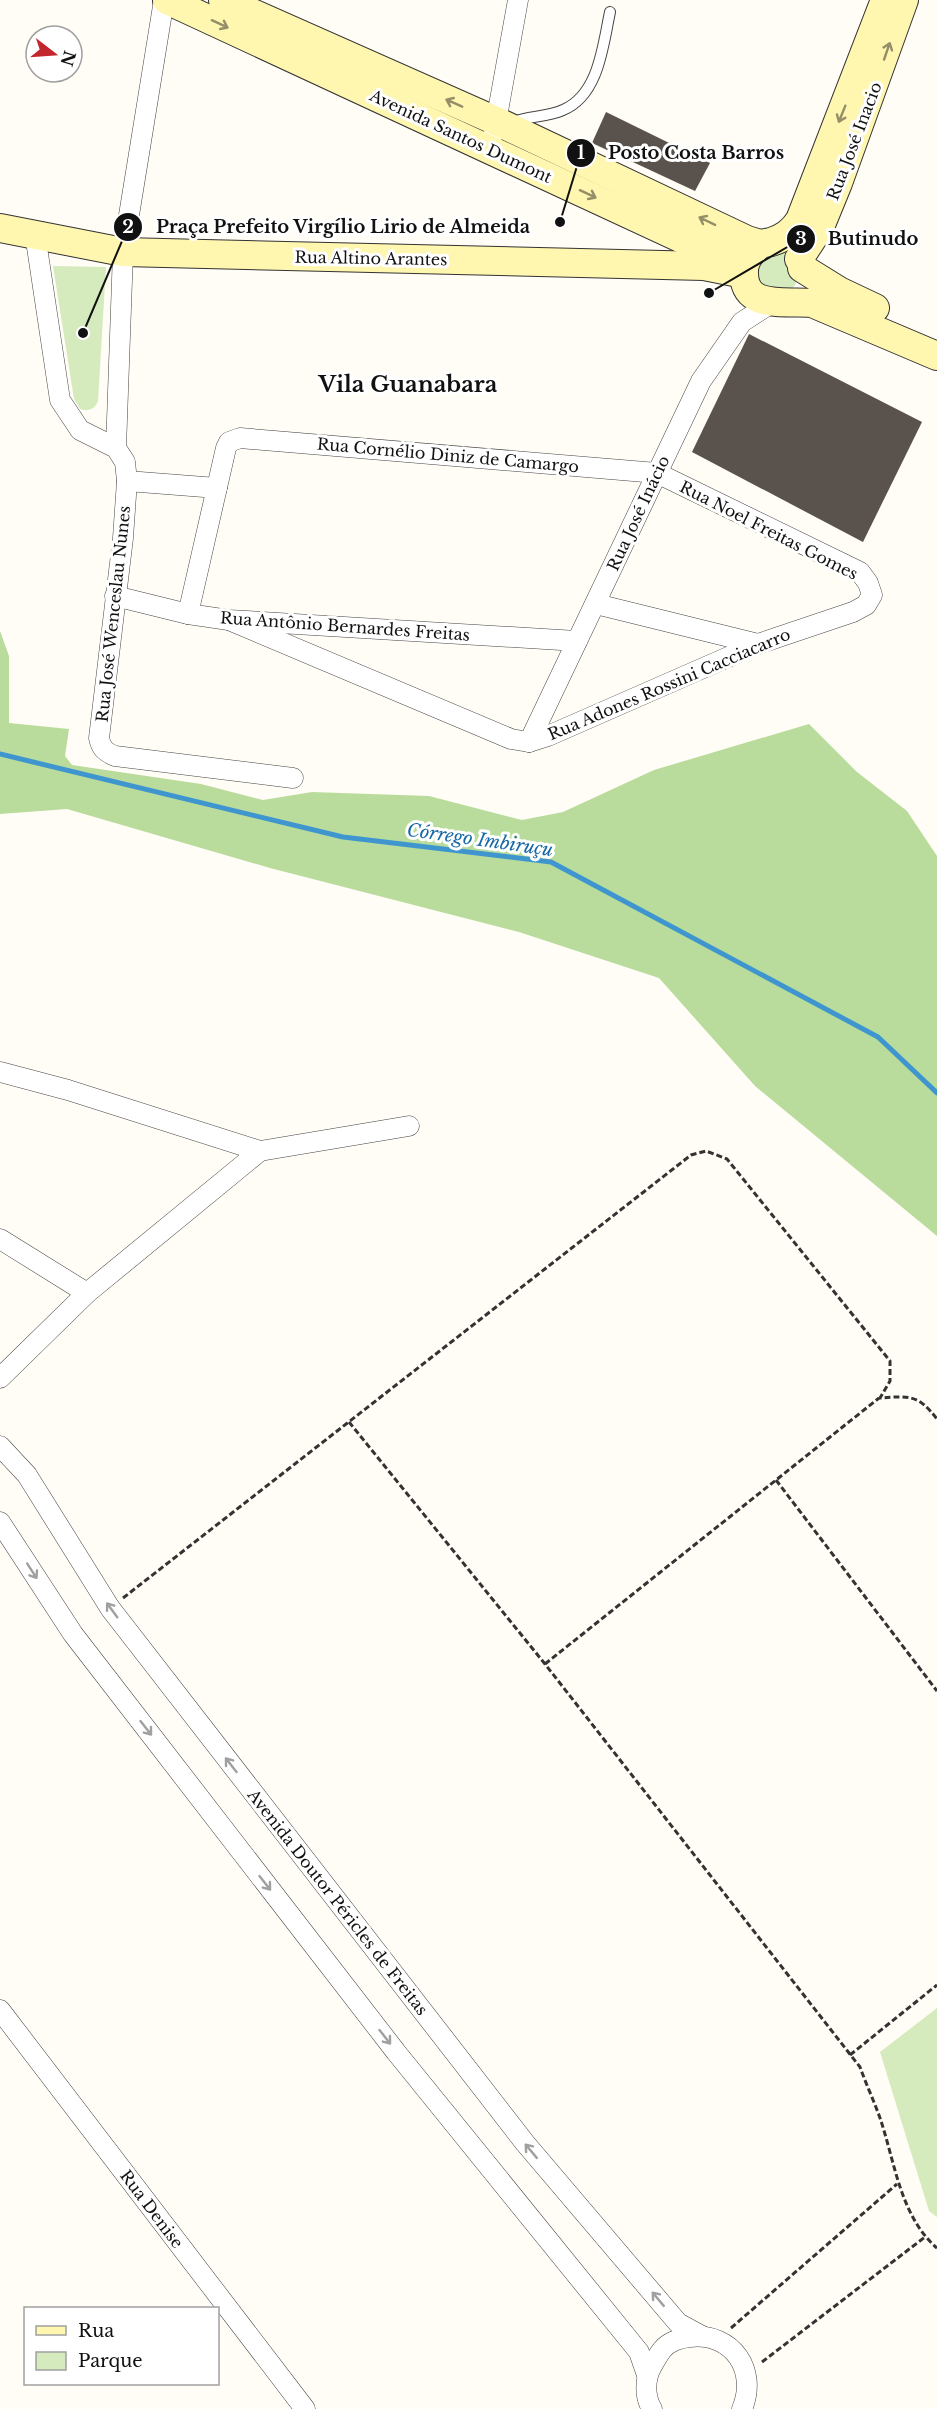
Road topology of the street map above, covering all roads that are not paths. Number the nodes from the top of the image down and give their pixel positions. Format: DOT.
graph roads {
  1 [pos="165,0"];
  2 [pos="223,0"];
  3 [pos="518,0"];
  4 [pos="885,0"];
  5 [pos="904,0"];
  6 [pos="610,12"];
  7 [pos="497,132"];
  8 [pos="0,228"];
  9 [pos="35,234"];
  10 [pos="764,243"];
  11 [pos="123,252"];
  12 [pos="801,263"];
  13 [pos="745,276"];
  14 [pos="776,302"];
  15 [pos="742,322"];
  16 [pos="937,336"];
  17 [pos="937,356"];
  18 [pos="116,448"];
  19 [pos="657,473"];
  20 [pos="127,481"];
  21 [pos="217,488"];
  22 [pos="872,595"];
  23 [pos="115,596"];
  24 [pos="596,604"];
  25 [pos="188,614"];
  26 [pos="229,620"];
  27 [pos="577,641"];
  28 [pos="758,644"];
  29 [pos="529,742"];
  30 [pos="293,778"];
  31 [pos="0,1072"];
  32 [pos="409,1125"];
  33 [pos="260,1151"];
  34 [pos="0,1239"];
  35 [pos="87,1293"];
  36 [pos="0,1378"];
  37 [pos="0,1446"];
  38 [pos="0,1522"];
  39 [pos="0,2010"];
  40 [pos="710,2337"];
  41 [pos="647,2376"];
  42 [pos="747,2405"];
  43 [pos="646,2406"];
  44 [pos="305,2409"];
  1 -- 7 [label="street, Avenida Santos Dumont, one-way"];
  1 -- 11 [label="street"];
  7 -- 2 [label="street, Avenida Santos Dumont, one-way"];
  3 -- 7 [label="street"];
  4 -- 10 [label="street, Rua José Inacio, one-way"];
  12 -- 5 [label="street, Rua José Inacio, one-way"];
  6 -- 7 [label="lane"];
  10 -- 7 [label="street, Avenida Santos Dumont, one-way"];
  7 -- 13 [label="street, Avenida Santos Dumont, one-way"];
  8 -- 9 [label="street, Rua Altino Arantes"];
  9 -- 11 [label="street, Rua Altino Arantes"];
  9 -- 18 [label="street"];
  10 -- 12 [label="street, Avenida Santos Dumont"];
  10 -- 13 [label="street, Rua José Inacio"];
  11 -- 13 [label="street, Rua Altino Arantes"];
  11 -- 18 [label="street"];
  12 -- 14 [label="street, Rua José Inacio"];
  12 -- 16 [label="street, Avenida Santos Dumont"];
  13 -- 14 [label="street, Avenida Santos Dumont"];
  13 -- 15 [label="street"];
  14 -- 15 [label="street, Rua José Inácio"];
  14 -- 17 [label="street, Avenida Santos Dumont"];
  15 -- 19 [label="street, Rua José Inácio"];
  18 -- 20 [label="street, Rua José Wenceslau Nunes"];
  19 -- 21 [label="street, Rua Cornélio Diniz de Camargo"];
  19 -- 22 [label="street, Rua Noel Freitas Gomes"];
  19 -- 24 [label="street, Rua José Inácio"];
  20 -- 21 [label="street, Rua José Wenceslau Nunes"];
  20 -- 23 [label="street, Rua José Wenceslau Nunes"];
  21 -- 25 [label="street"];
  22 -- 28 [label="street, Rua Adones Rossini Cacciacarro"];
  23 -- 25 [label="street, Rua Antônio Bernardes Freitas"];
  23 -- 30 [label="street, Rua José Wenceslau Nunes"];
  24 -- 27 [label="street, Rua José Inácio"];
  24 -- 28 [label="street"];
  25 -- 26 [label="street, Rua Antônio Bernardes Freitas"];
  26 -- 27 [label="street, Rua Antônio Bernardes Freitas"];
  26 -- 29 [label="street, Rua Adones Rossini Cacciacarro"];
  27 -- 29 [label="street, Rua José Inácio"];
  28 -- 29 [label="street, Rua Adones Rossini Cacciacarro"];
  31 -- 33 [label="street"];
  32 -- 33 [label="street"];
  33 -- 35 [label="street"];
  34 -- 35 [label="street"];
  35 -- 36 [label="street"];
  40 -- 37 [label="street, Avenida Doutor Péricles de Freitas, one-way"];
  38 -- 41 [label="street, one-way"];
  39 -- 44 [label="street, Rua Denise"];
  40 -- 41 [label="street"];
  40 -- 42 [label="street, Avenida Doutor Péricles de Freitas"];
  41 -- 43 [label="street"];
}
